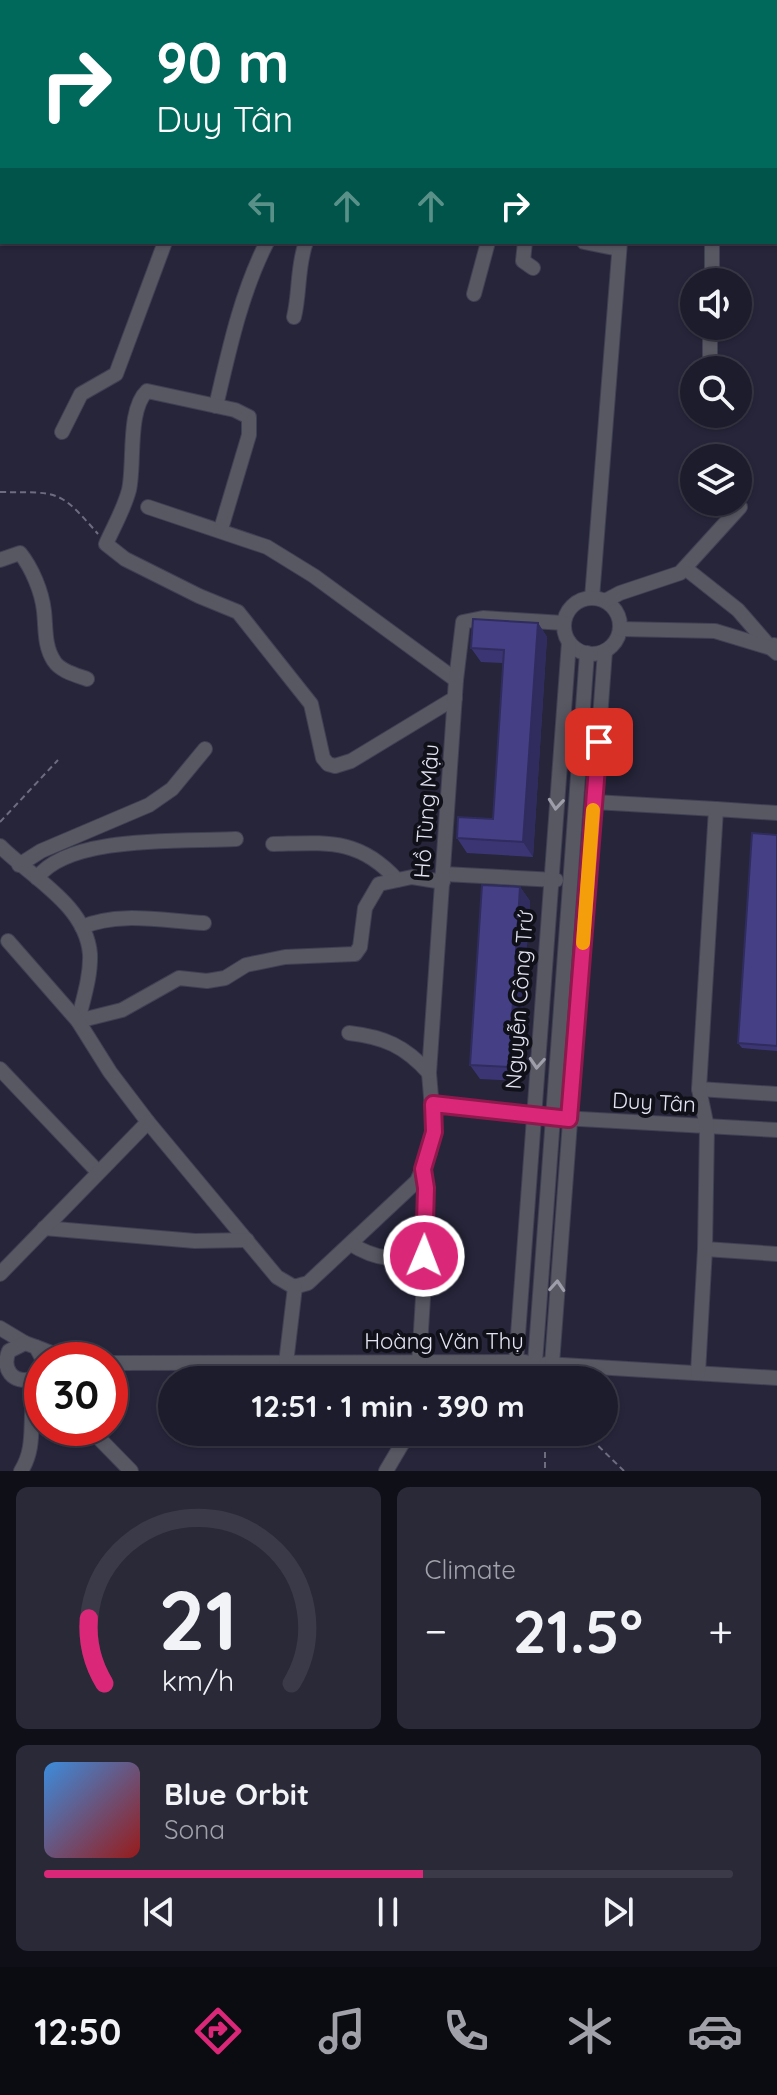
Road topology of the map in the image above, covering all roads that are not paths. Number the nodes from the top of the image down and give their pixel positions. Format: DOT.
graph roads {
  1 [pos="164,244"];
  2 [pos="266,244"];
  3 [pos="306,244"];
  4 [pos="487,244"];
  5 [pos="525,244"];
  6 [pos="712,244"];
  7 [pos="619,245"];
  8 [pos="533,268"];
  9 [pos="712,268"];
  10 [pos="474,294"];
  11 [pos="294,317"];
  12 [pos="216,406"];
  13 [pos="62,432"];
  14 [pos="148,507"];
  15 [pos="732,516"];
  16 [pos="221,529"];
  17 [pos="0,560"];
  18 [pos="685,568"];
  19 [pos="598,599"];
  20 [pos="564,623"];
  21 [pos="620,629"];
  22 [pos="569,642"];
  23 [pos="775,648"];
  24 [pos="605,651"];
  25 [pos="587,653"];
  26 [pos="87,679"];
  27 [pos="456,680"];
  28 [pos="455,698"];
  29 [pos="205,749"];
  30 [pos="777,799"];
  31 [pos="594,802"];
  32 [pos="716,809"];
  33 [pos="770,813"];
  34 [pos="236,839"];
  35 [pos="273,844"];
  36 [pos="0,846"];
  37 [pos="19,865"];
  38 [pos="37,878"];
  39 [pos="444,878"];
  40 [pos="397,880"];
  41 [pos="550,880"];
  42 [pos="569,881"];
  43 [pos="588,881"];
  44 [pos="204,923"];
  45 [pos="82,927"];
  46 [pos="3,940"];
  47 [pos="78,1021"];
  48 [pos="349,1033"];
  49 [pos="0,1069"];
  50 [pos="429,1073"];
  51 [pos="699,1089"];
  52 [pos="777,1094"];
  53 [pos="433,1104"];
  54 [pos="533,1116"];
  55 [pos="551,1118"];
  56 [pos="569,1119"];
  57 [pos="148,1122"];
  58 [pos="707,1127"];
  59 [pos="777,1130"];
  60 [pos="423,1169"];
  61 [pos="98,1172"];
  62 [pos="44,1228"];
  63 [pos="247,1240"];
  64 [pos="351,1244"];
  65 [pos="705,1249"];
  66 [pos="777,1254"];
  67 [pos="424,1256"];
  68 [pos="0,1274"];
  69 [pos="295,1287"];
  70 [pos="0,1328"];
  71 [pos="0,1338"];
  72 [pos="24,1343"];
  73 [pos="24,1351"];
  74 [pos="4,1353"];
  75 [pos="419,1362"];
  76 [pos="516,1362"];
  77 [pos="128,1363"];
  78 [pos="286,1363"];
  79 [pos="535,1363"];
  80 [pos="552,1364"];
  81 [pos="419,1366"];
  82 [pos="698,1373"];
  83 [pos="11,1378"];
  84 [pos="777,1378"];
  85 [pos="24,1393"];
  86 [pos="30,1446"];
  87 [pos="107,1446"];
  88 [pos="401,1446"];
  89 [pos="21,1471"];
  90 [pos="131,1471"];
  91 [pos="386,1471"];
  1 -- 13 [label="street"];
  2 -- 12 [label="street"];
  3 -- 11 [label="street"];
  4 -- 10 [label="street"];
  5 -- 8 [label="street"];
  6 -- 9 [label="street"];
  7 -- 19 [label="street"];
  12 -- 16 [label="street"];
  12 -- 28 [label="street"];
  14 -- 16 [label="street"];
  15 -- 18 [label="street"];
  16 -- 27 [label="street"];
  17 -- 26 [label="street"];
  18 -- 19 [label="street"];
  18 -- 23 [label="street"];
  19 -- 20 [label="street"];
  19 -- 21 [label="street"];
  20 -- 22 [label="street"];
  20 -- 27 [label="street, Hồ Tùng Mậu"];
  21 -- 23 [label="street"];
  21 -- 24 [label="street"];
  22 -- 25 [label="street"];
  22 -- 41 [label="street, Nguyễn Công Trứ, one-way"];
  24 -- 25 [label="street"];
  24 -- 31 [label="street"];
  25 -- 42 [label="street, Nguyễn Công Trứ"];
  27 -- 28 [label="street, Hồ Tùng Mậu"];
  28 -- 39 [label="street, Hồ Tùng Mậu"];
  29 -- 37 [label="street"];
  30 -- 33 [label="street"];
  31 -- 32 [label="street"];
  31 -- 43 [label="street"];
  32 -- 33 [label="street"];
  32 -- 51 [label="street"];
  34 -- 38 [label="street"];
  35 -- 40 [label="street"];
  36 -- 37 [label="street"];
  37 -- 38 [label="street"];
  38 -- 45 [label="street"];
  39 -- 40 [label="street"];
  39 -- 41 [label="street"];
  39 -- 50 [label="street, Hồ Tùng Mậu"];
  40 -- 47 [label="street"];
  41 -- 42 [label="street"];
  41 -- 54 [label="street, Nguyễn Công Trứ, one-way"];
  42 -- 43 [label="street"];
  42 -- 55 [label="street, Nguyễn Công Trứ"];
  43 -- 56 [label="street"];
  44 -- 45 [label="street"];
  45 -- 47 [label="street"];
  46 -- 47 [label="street"];
  47 -- 57 [label="street"];
  48 -- 50 [label="street"];
  49 -- 61 [label="street"];
  50 -- 53 [label="street, Hồ Tùng Mậu"];
  51 -- 52 [label="street"];
  51 -- 58 [label="street"];
  53 -- 54 [label="street, Duy Tân"];
  53 -- 60 [label="street, Hồ Tùng Mậu"];
  54 -- 55 [label="street, Duy Tân"];
  54 -- 76 [label="street, Nguyễn Công Trứ"];
  55 -- 56 [label="street, Duy Tân"];
  55 -- 79 [label="street, Nguyễn Công Trứ"];
  56 -- 58 [label="street, Duy Tân"];
  80 -- 56 [label="street, one-way"];
  57 -- 61 [label="street"];
  57 -- 63 [label="street"];
  58 -- 59 [label="street, Duy Tân"];
  58 -- 65 [label="street"];
  60 -- 64 [label="street"];
  60 -- 67 [label="street"];
  61 -- 62 [label="street"];
  62 -- 63 [label="street"];
  62 -- 68 [label="street"];
  63 -- 69 [label="street"];
  64 -- 67 [label="street"];
  64 -- 69 [label="street"];
  65 -- 66 [label="street"];
  65 -- 82 [label="street"];
  67 -- 75 [label="street"];
  69 -- 78 [label="street"];
  70 -- 72 [label="street"];
  71 -- 74 [label="street"];
  73 -- 74 [label="street"];
  74 -- 83 [label="street"];
  75 -- 76 [label="street, Hoàng Văn Thụ"];
  75 -- 78 [label="street, Hoàng Văn Thụ"];
  75 -- 81 [label="street"];
  76 -- 79 [label="street, Hoàng Văn Thụ"];
  77 -- 78 [label="street, Hoàng Văn Thụ"];
  79 -- 80 [label="street, Hoàng Văn Thụ"];
  80 -- 82 [label="street, Hoàng Văn Thụ"];
  82 -- 84 [label="street, Hoàng Văn Thụ"];
  83 -- 85 [label="street"];
  86 -- 89 [label="street"];
  87 -- 90 [label="street"];
  88 -- 91 [label="street"];
}
